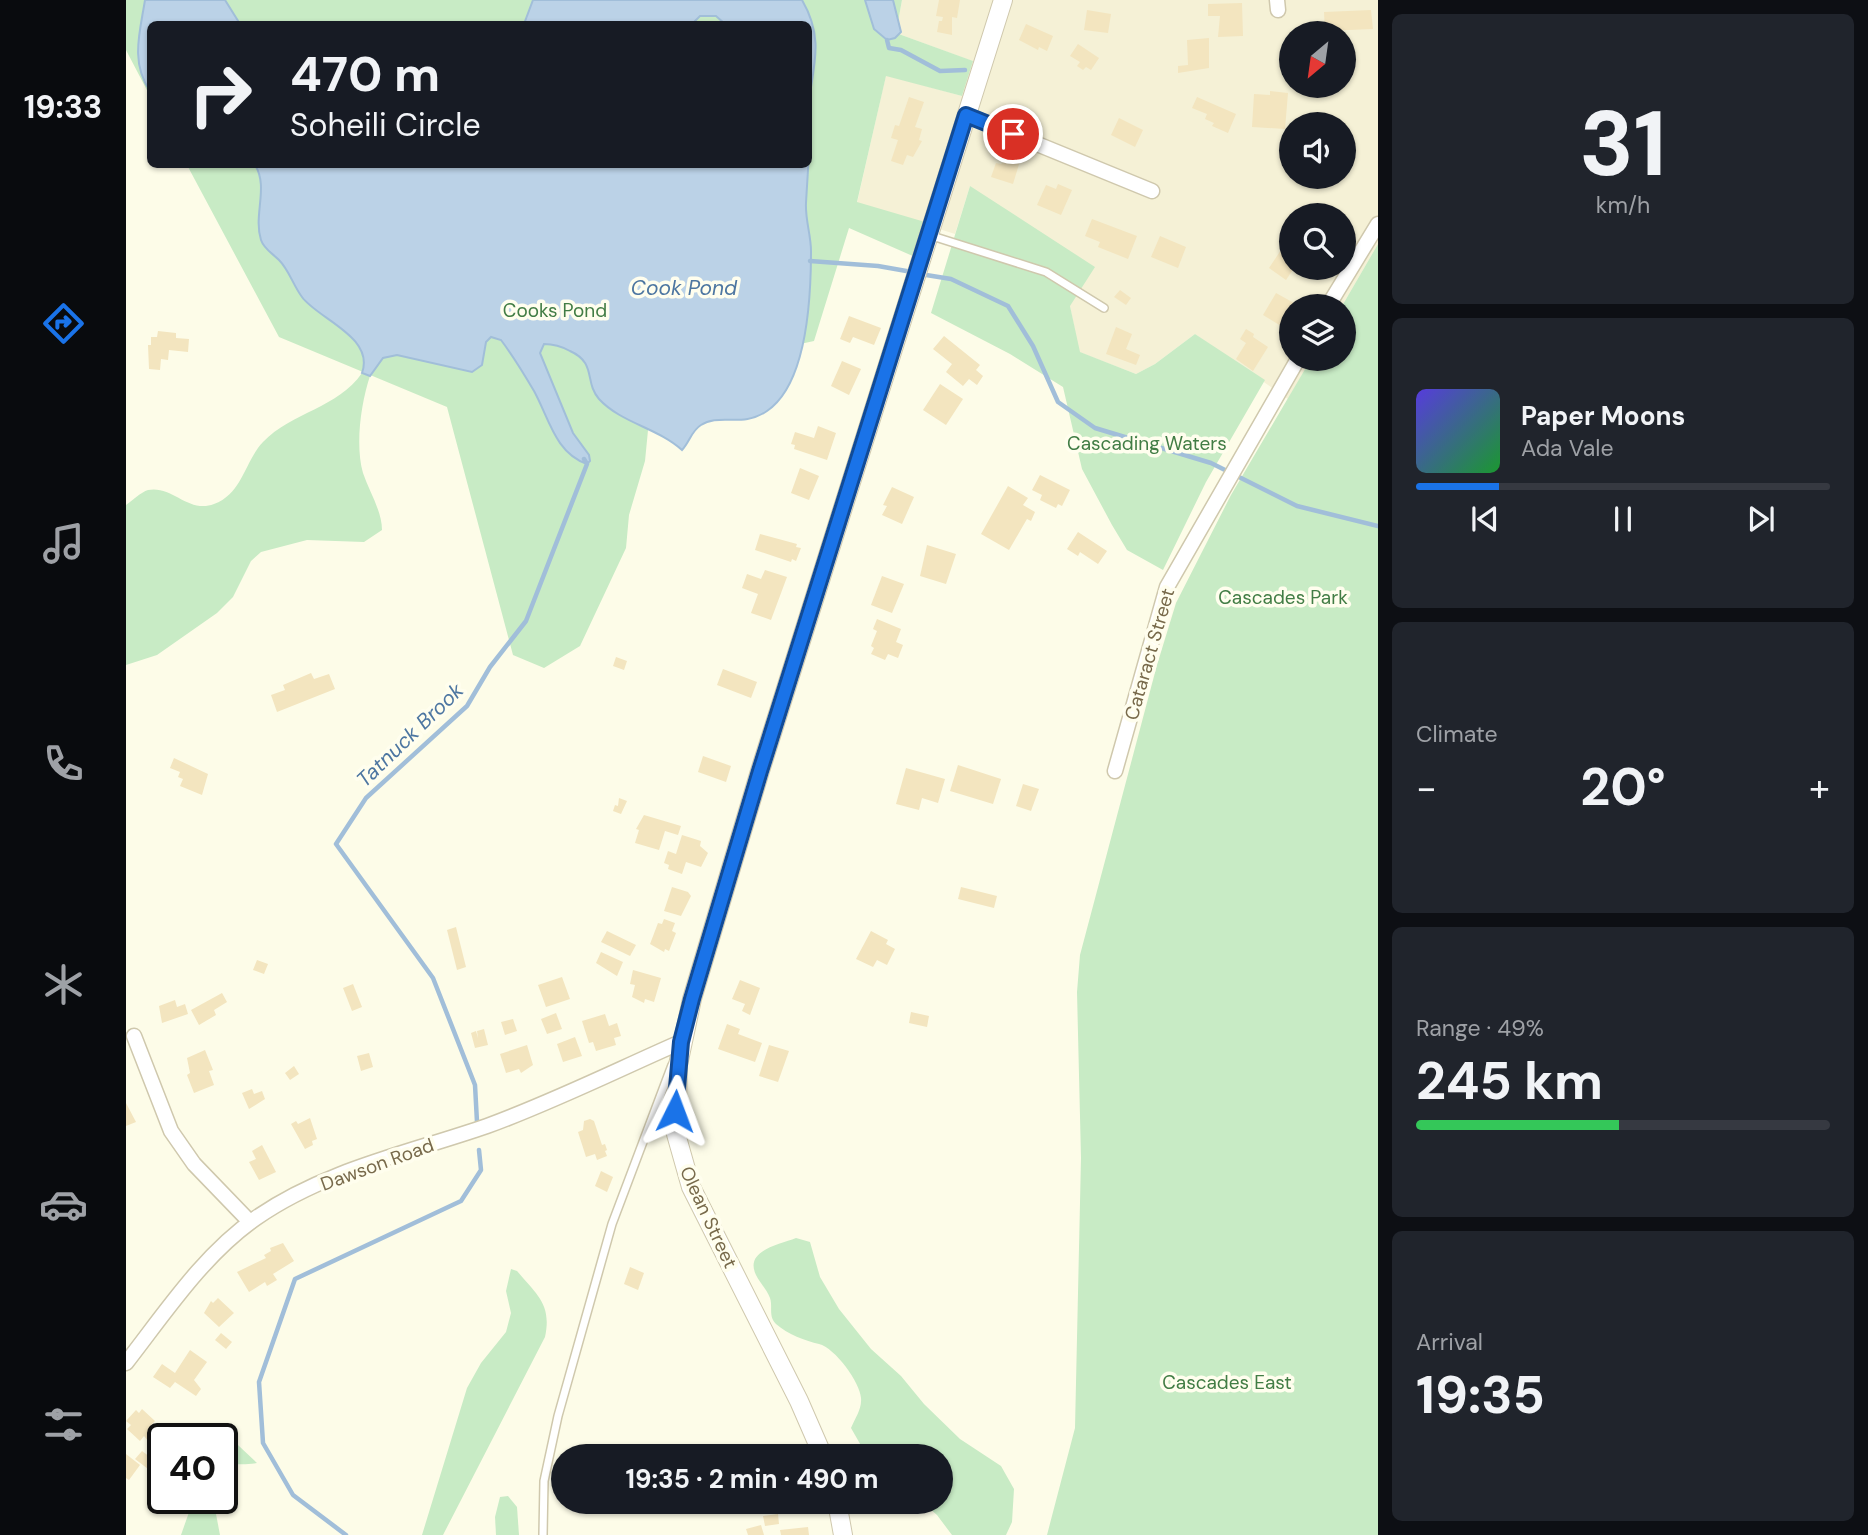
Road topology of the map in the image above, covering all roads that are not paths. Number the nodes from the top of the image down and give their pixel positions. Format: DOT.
graph roads {
  1 [pos="1003,0"];
  2 [pos="966,115"];
  3 [pos="1153,191"];
  4 [pos="1378,224"];
  5 [pos="929,234"];
  6 [pos="1335,294"];
  7 [pos="1104,307"];
  8 [pos="1291,371"];
  9 [pos="1115,771"];
  10 [pos="134,1037"];
  11 [pos="681,1042"];
  12 [pos="250,1222"];
  13 [pos="126,1363"];
  14 [pos="818,1444"];
  15 [pos="839,1514"];
  16 [pos="543,1535"];
  17 [pos="843,1535"];
  1 -- 2 [label="street, Olean Street"];
  2 -- 3 [label="street"];
  2 -- 5 [label="street, Olean Street"];
  4 -- 6 [label="street"];
  5 -- 7 [label="lane"];
  5 -- 11 [label="street, Olean Street"];
  8 -- 9 [label="street, Cataract Street"];
  10 -- 12 [label="street"];
  11 -- 12 [label="street, Dawson Road"];
  11 -- 14 [label="street, Olean Street"];
  11 -- 16 [label="lane"];
  12 -- 13 [label="street, Dawson Road"];
  15 -- 17 [label="street"];
}
